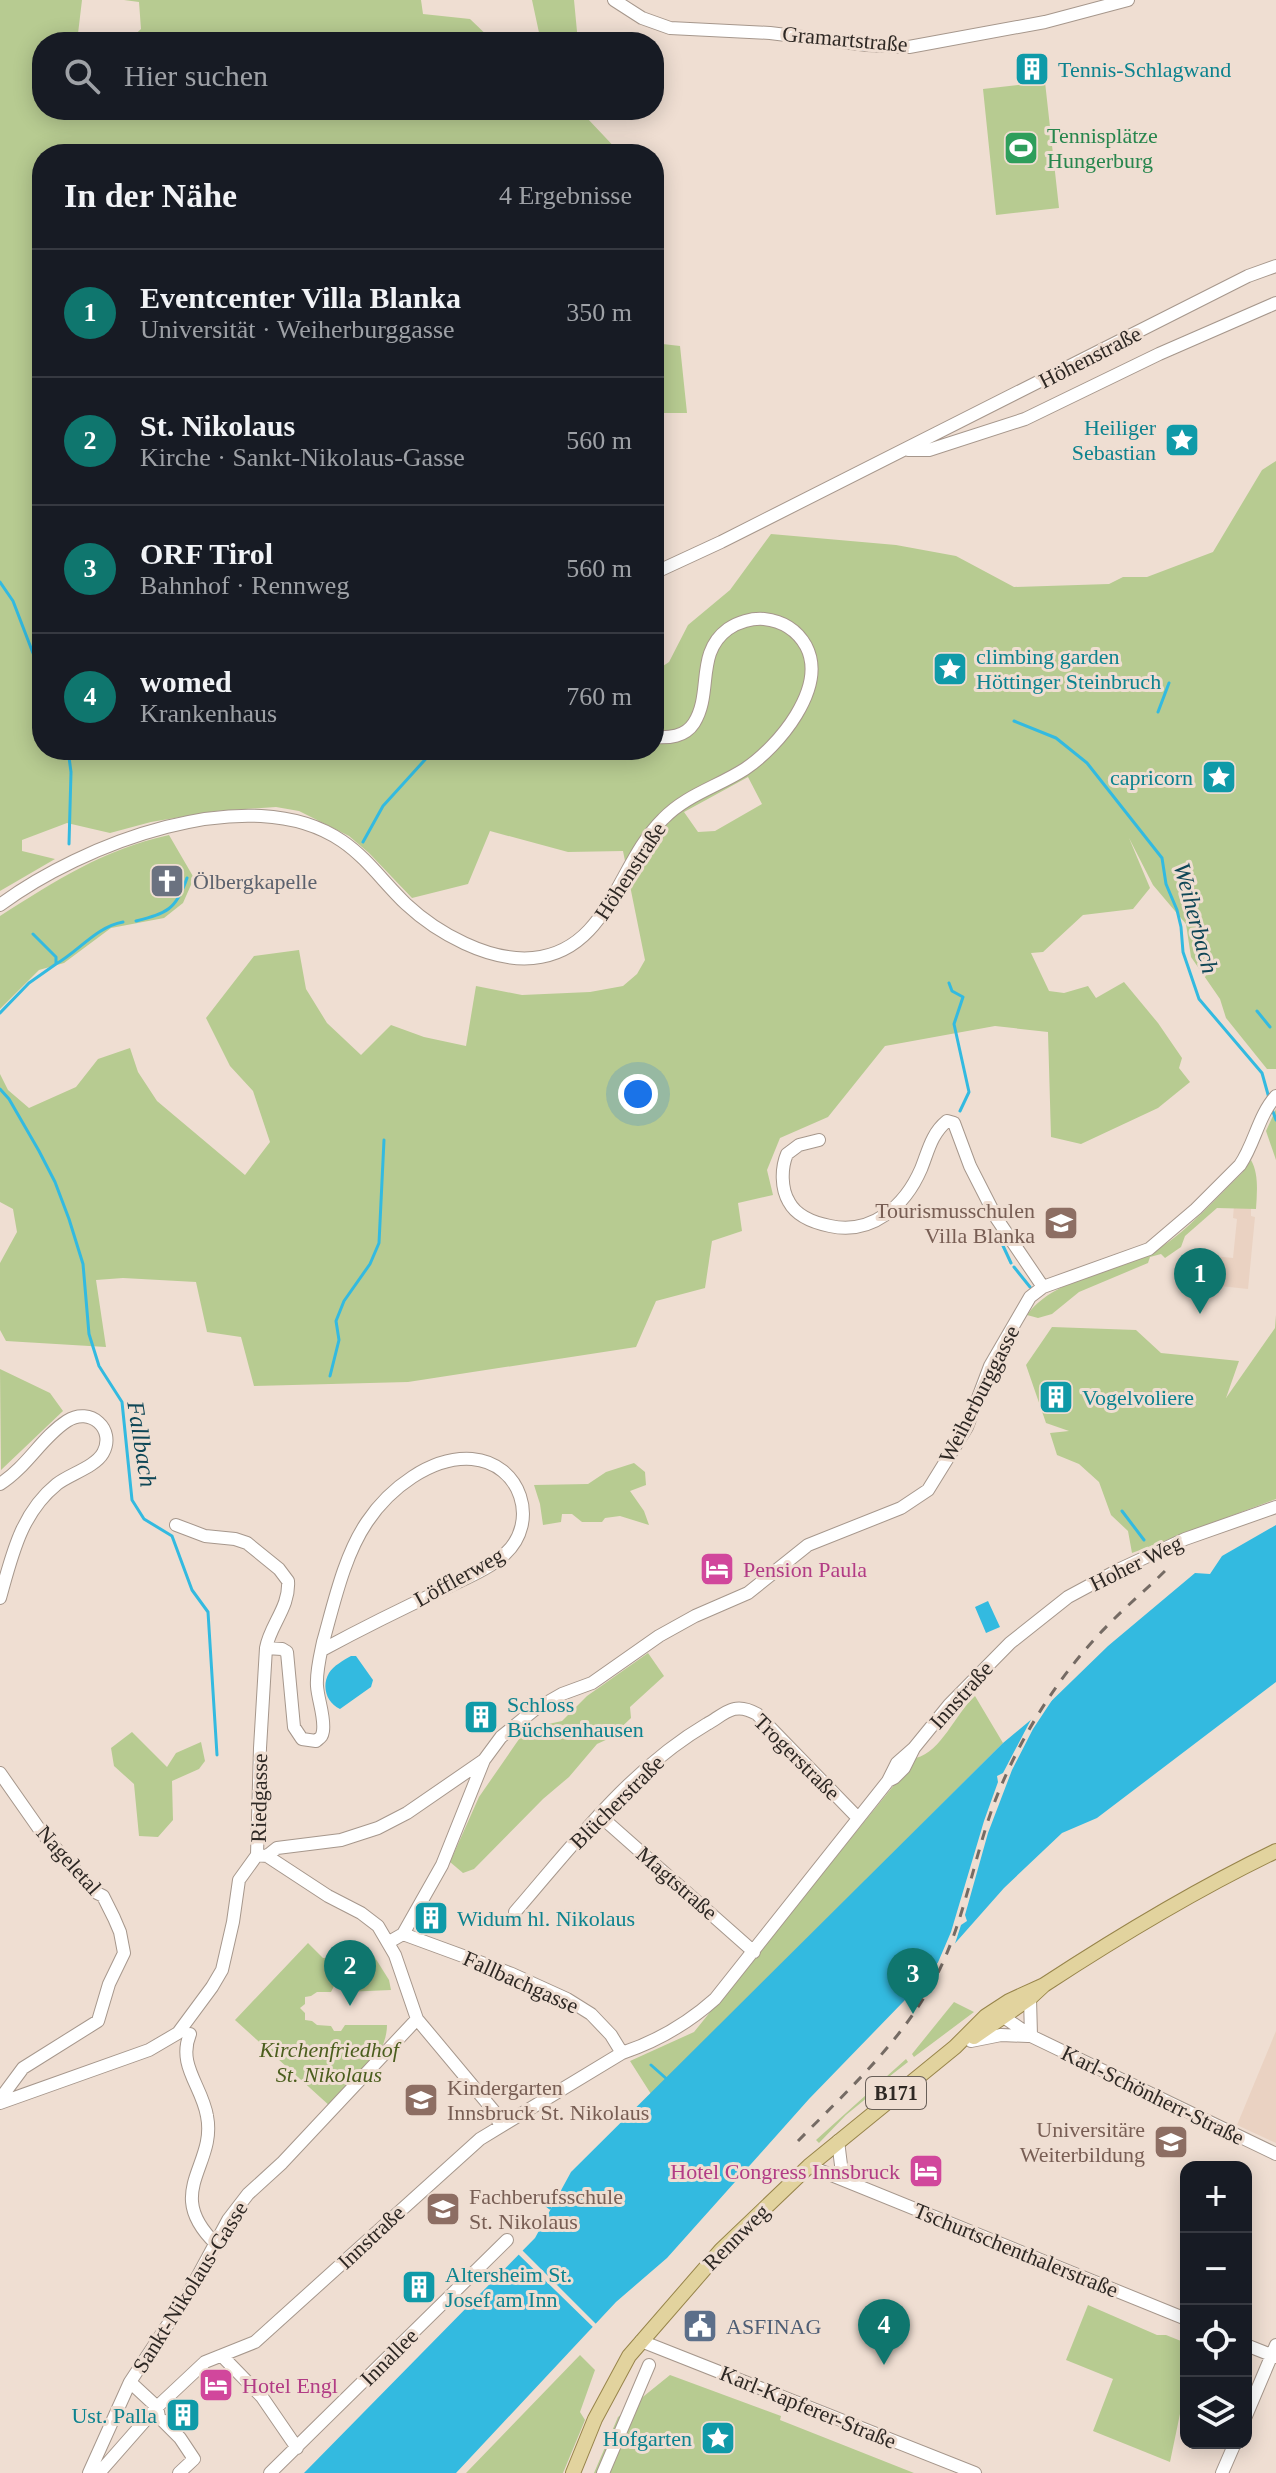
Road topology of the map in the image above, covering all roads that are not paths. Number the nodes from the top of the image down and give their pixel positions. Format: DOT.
graph roads {
  1 [pos="614,0"];
  2 [pos="1128,0"];
  3 [pos="1276,266"];
  4 [pos="1276,303"];
  5 [pos="905,450"];
  6 [pos="664,568"];
  7 [pos="664,736"];
  8 [pos="0,905"];
  9 [pos="1276,1096"];
  10 [pos="819,1140"];
  11 [pos="1043,1287"];
  12 [pos="0,1484"];
  13 [pos="1276,1507"];
  14 [pos="176,1525"];
  15 [pos="0,1598"];
  16 [pos="1010,1643"];
  17 [pos="266,1648"];
  18 [pos="322,1650"];
  19 [pos="733,1709"];
  20 [pos="484,1760"];
  21 [pos="0,1773"];
  22 [pos="599,1815"];
  23 [pos="857,1817"];
  24 [pos="1276,1851"];
  25 [pos="262,1856"];
  26 [pos="515,1912"];
  27 [pos="403,1934"];
  28 [pos="389,1942"];
  29 [pos="754,1952"];
  30 [pos="124,1953"];
  31 [pos="1044,1985"];
  32 [pos="1030,1998"];
  33 [pos="998,2014"];
  34 [pos="417,2019"];
  35 [pos="190,2034"];
  36 [pos="1031,2036"];
  37 [pos="961,2044"];
  38 [pos="622,2053"];
  39 [pos="0,2101"];
  40 [pos="500,2125"];
  41 [pos="838,2141"];
  42 [pos="1276,2154"];
  43 [pos="809,2166"];
  44 [pos="847,2181"];
  45 [pos="507,2240"];
  46 [pos="216,2244"];
  47 [pos="1180,2317"];
  48 [pos="641,2341"];
  49 [pos="1252,2346"];
  50 [pos="1274,2352"];
  51 [pos="222,2356"];
  52 [pos="649,2365"];
  53 [pos="130,2382"];
  54 [pos="1252,2402"];
  55 [pos="157,2407"];
  56 [pos="297,2448"];
  57 [pos="1232,2449"];
  58 [pos="89,2473"];
  59 [pos="99,2473"];
  60 [pos="179,2473"];
  61 [pos="270,2473"];
  62 [pos="573,2473"];
  63 [pos="603,2473"];
  64 [pos="975,2473"];
  65 [pos="1222,2473"];
  1 -- 2 [label="street, Gramartstraße"];
  3 -- 5 [label="street, Höhenstraße"];
  4 -- 5 [label="street, Höhenstraße"];
  5 -- 6 [label="street, Höhenstraße"];
  7 -- 8 [label="street, Höhenstraße"];
  9 -- 11 [label="street"];
  10 -- 11 [label="street"];
  11 -- 20 [label="street, Weiherburggasse"];
  12 -- 15 [label="street"];
  13 -- 16 [label="street, Hoher Weg"];
  14 -- 17 [label="street, Riedgasse"];
  16 -- 23 [label="street, Innstraße"];
  17 -- 18 [label="street, Löfflerweg"];
  17 -- 25 [label="street, Riedgasse"];
  18 -- 18 [label="street, Löfflerweg"];
  19 -- 22 [label="street, Blücherstraße"];
  19 -- 23 [label="street, Trogerstraße"];
  20 -- 25 [label="street, Weiherburggasse"];
  20 -- 27 [label="street, Weiherburggasse"];
  21 -- 30 [label="street, Nageletal"];
  22 -- 26 [label="street, Blücherstraße"];
  22 -- 29 [label="street, Magtstraße"];
  23 -- 29 [label="street, Innstraße"];
  24 -- 31 [label="main road, Rennweg / B171"];
  25 -- 28 [label="street"];
  25 -- 39 [label="street, Riedgasse"];
  27 -- 28 [label="street"];
  27 -- 38 [label="street, Fallbachgasse"];
  28 -- 34 [label="street"];
  29 -- 38 [label="street, Innstraße"];
  30 -- 39 [label="street, Riedgasse"];
  31 -- 32 [label="main road, Rennweg / B171"];
  31 -- 33 [label="main road, Rennweg / B171"];
  32 -- 33 [label="main road, Rennweg / B171"];
  32 -- 36 [label="street"];
  33 -- 36 [label="street, Karl-Schönherr-Straße"];
  33 -- 37 [label="main road, Rennweg / B171"];
  34 -- 40 [label="street"];
  34 -- 46 [label="street, Sankt-Nikolaus-Gasse"];
  35 -- 46 [label="street"];
  36 -- 37 [label="street, Karl-Schönherr-Straße"];
  36 -- 42 [label="street, Karl-Schönherr-Straße"];
  37 -- 41 [label="main road, Rennweg / B171"];
  38 -- 40 [label="street, Innstraße"];
  40 -- 51 [label="street, Innstraße"];
  41 -- 43 [label="main road, Rennweg / B171"];
  41 -- 44 [label="street"];
  43 -- 44 [label="street, Tschurtschenthalerstraße"];
  43 -- 48 [label="main road, Rennweg / B171"];
  44 -- 47 [label="street, Tschurtschenthalerstraße"];
  45 -- 56 [label="street, Innallee"];
  46 -- 53 [label="street, Sankt-Nikolaus-Gasse"];
  48 -- 62 [label="main road, Rennweg / B171"];
  48 -- 64 [label="street, Karl-Kapferer-Straße"];
  49 -- 50 [label="street"];
  50 -- 54 [label="street"];
  51 -- 55 [label="street, Innstraße"];
  51 -- 56 [label="street"];
  52 -- 63 [label="street"];
  53 -- 55 [label="street"];
  53 -- 58 [label="street, Sankt-Nikolaus-Gasse"];
  55 -- 59 [label="street, Innstraße"];
  55 -- 60 [label="street"];
  56 -- 61 [label="street, Innallee"];
  57 -- 65 [label="street"];
}
